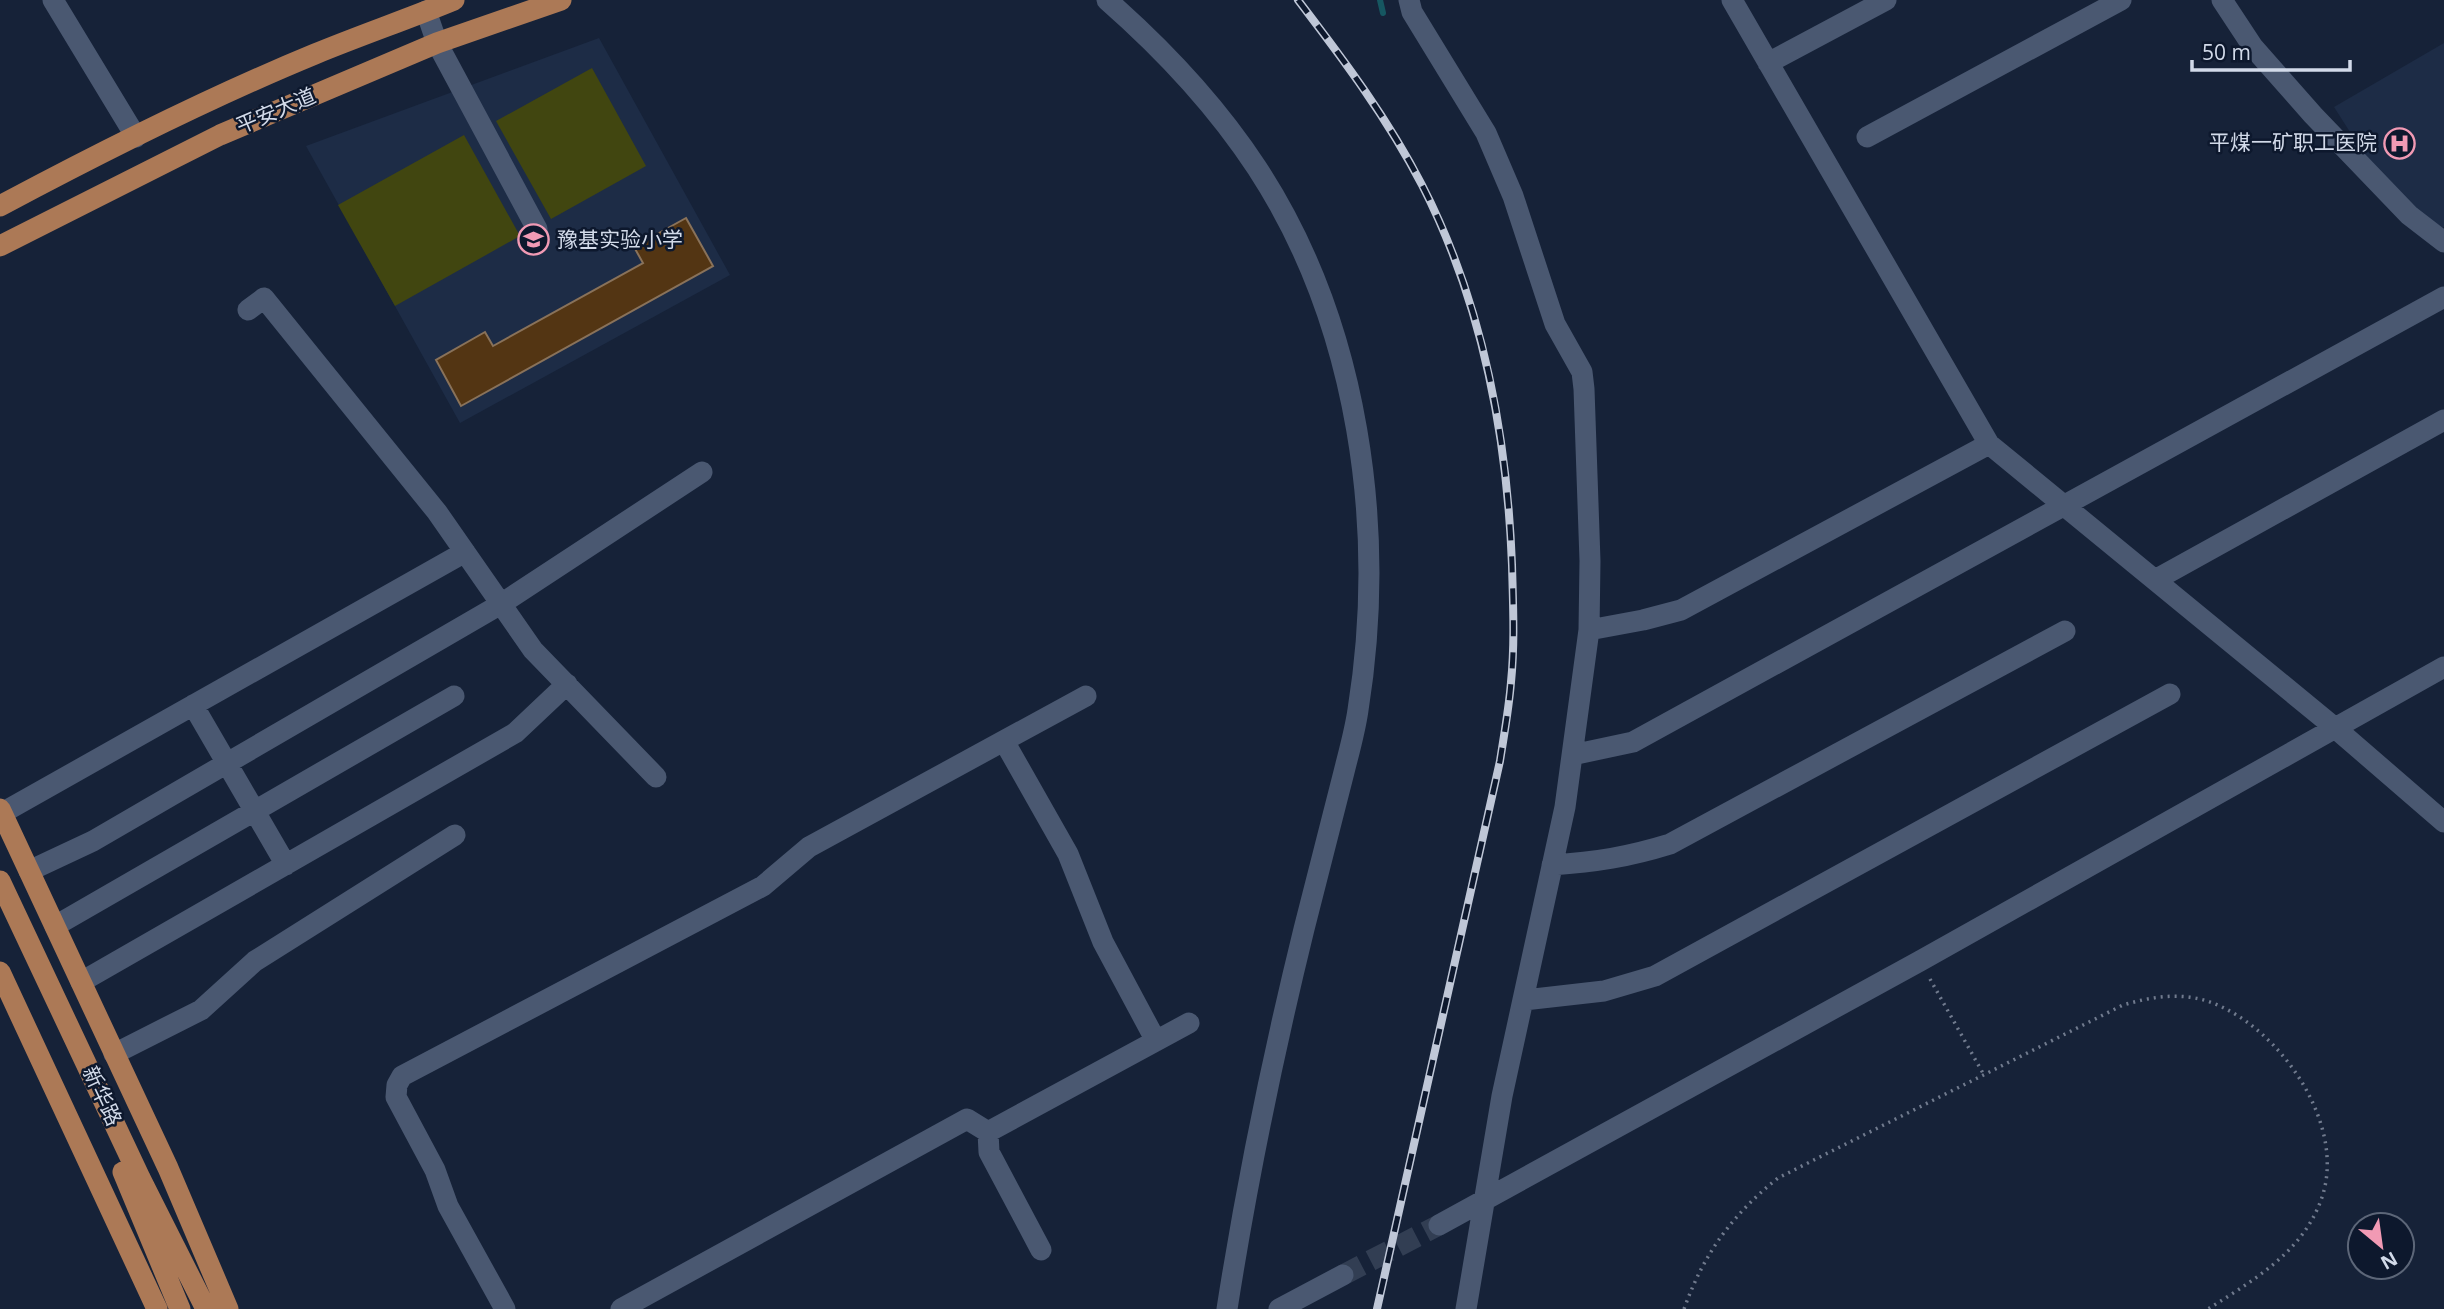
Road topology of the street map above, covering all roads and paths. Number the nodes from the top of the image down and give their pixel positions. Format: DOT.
graph roads {
  1 [pos="53,0"];
  2 [pos="454,0"];
  3 [pos="562,0"];
  4 [pos="1107,0"];
  5 [pos="1409,0"];
  6 [pos="1732,0"];
  7 [pos="1886,0"];
  8 [pos="2121,0"];
  9 [pos="2222,0"];
  10 [pos="426,11"];
  11 [pos="437,43"];
  12 [pos="1768,63"];
  13 [pos="136,137"];
  14 [pos="1867,137"];
  15 [pos="0,206"];
  16 [pos="537,229"];
  17 [pos="2444,242"];
  18 [pos="0,246"];
  19 [pos="2444,298"];
  20 [pos="248,310"];
  21 [pos="2444,420"];
  22 [pos="1989,444"];
  23 [pos="702,472"];
  24 [pos="2064,506"];
  25 [pos="464,552"];
  26 [pos="2155,580"];
  27 [pos="501,604"];
  28 [pos="1589,630"];
  29 [pos="2065,631"];
  30 [pos="2444,667"];
  31 [pos="567,684"];
  32 [pos="2170,694"];
  33 [pos="454,696"];
  34 [pos="1086,696"];
  35 [pos="193,705"];
  36 [pos="2334,727"];
  37 [pos="1004,741"];
  38 [pos="1572,755"];
  39 [pos="226,763"];
  40 [pos="656,777"];
  41 [pos="1,811"];
  42 [pos="255,812"];
  43 [pos="2442,817"];
  44 [pos="455,835"];
  45 [pos="1552,864"];
  46 [pos="286,865"];
  47 [pos="29,871"];
  48 [pos="0,881"];
  49 [pos="0,913"];
  50 [pos="55,926"];
  51 [pos="1920,961"];
  52 [pos="0,972"];
  53 [pos="81,982"];
  54 [pos="1524,1000"];
  55 [pos="1189,1023"];
  56 [pos="1156,1041"];
  57 [pos="114,1054"];
  58 [pos="1984,1075"];
  59 [pos="988,1132"];
  60 [pos="135,1181"];
  61 [pos="1484,1199"];
  62 [pos="1439,1225"];
  63 [pos="1041,1250"];
  64 [pos="1343,1275"];
  65 [pos="157,1309"];
  66 [pos="180,1309"];
  67 [pos="206,1309"];
  68 [pos="228,1309"];
  69 [pos="505,1309"];
  70 [pos="621,1309"];
  71 [pos="1227,1309"];
  72 [pos="1279,1309"];
  73 [pos="1466,1309"];
  74 [pos="1684,1309"];
  75 [pos="2208,1309"];
  1 -- 13 [label="street"];
  2 -- 10 [label="main road, 平安大道"];
  3 -- 11 [label="main road, 平安大道"];
  4 -- 71 [label="street"];
  5 -- 28 [label="street"];
  6 -- 12 [label="street"];
  7 -- 12 [label="street"];
  8 -- 14 [label="street"];
  9 -- 17 [label="street"];
  10 -- 11 [label="street"];
  10 -- 13 [label="main road, 平安大道"];
  11 -- 16 [label="street"];
  11 -- 18 [label="main road, 平安大道"];
  12 -- 22 [label="street"];
  13 -- 15 [label="main road, 平安大道"];
  19 -- 24 [label="street"];
  20 -- 25 [label="street"];
  21 -- 26 [label="street"];
  22 -- 24 [label="street"];
  22 -- 28 [label="street"];
  23 -- 27 [label="street"];
  24 -- 26 [label="street"];
  24 -- 38 [label="street"];
  25 -- 27 [label="street"];
  25 -- 35 [label="street"];
  26 -- 36 [label="street"];
  27 -- 31 [label="street"];
  27 -- 39 [label="street"];
  28 -- 38 [label="street"];
  29 -- 45 [label="street"];
  30 -- 36 [label="street"];
  31 -- 40 [label="street"];
  31 -- 46 [label="street"];
  32 -- 54 [label="street"];
  33 -- 42 [label="street"];
  34 -- 37 [label="street"];
  35 -- 39 [label="street"];
  35 -- 41 [label="street"];
  36 -- 43 [label="street"];
  36 -- 51 [label="street"];
  37 -- 56 [label="street"];
  37 -- 69 [label="street"];
  38 -- 45 [label="street"];
  39 -- 42 [label="street"];
  39 -- 47 [label="street"];
  41 -- 47 [label="main road"];
  42 -- 46 [label="street"];
  42 -- 50 [label="street"];
  44 -- 57 [label="street"];
  45 -- 54 [label="street"];
  46 -- 53 [label="street"];
  47 -- 50 [label="main road"];
  48 -- 60 [label="main road, 新华路"];
  49 -- 60 [label="main road, 新华路"];
  50 -- 53 [label="main road"];
  51 -- 58 [label="path"];
  51 -- 61 [label="street"];
  52 -- 65 [label="main road"];
  53 -- 57 [label="main road"];
  54 -- 61 [label="street"];
  55 -- 56 [label="street"];
  56 -- 59 [label="street"];
  57 -- 68 [label="main road"];
  58 -- 74 [label="path"];
  58 -- 75 [label="path"];
  59 -- 63 [label="street"];
  59 -- 70 [label="street"];
  60 -- 66 [label="main road, 新华路"];
  60 -- 67 [label="main road, 新华路"];
  61 -- 62 [label="street"];
  61 -- 73 [label="street"];
  64 -- 72 [label="street"];
}
